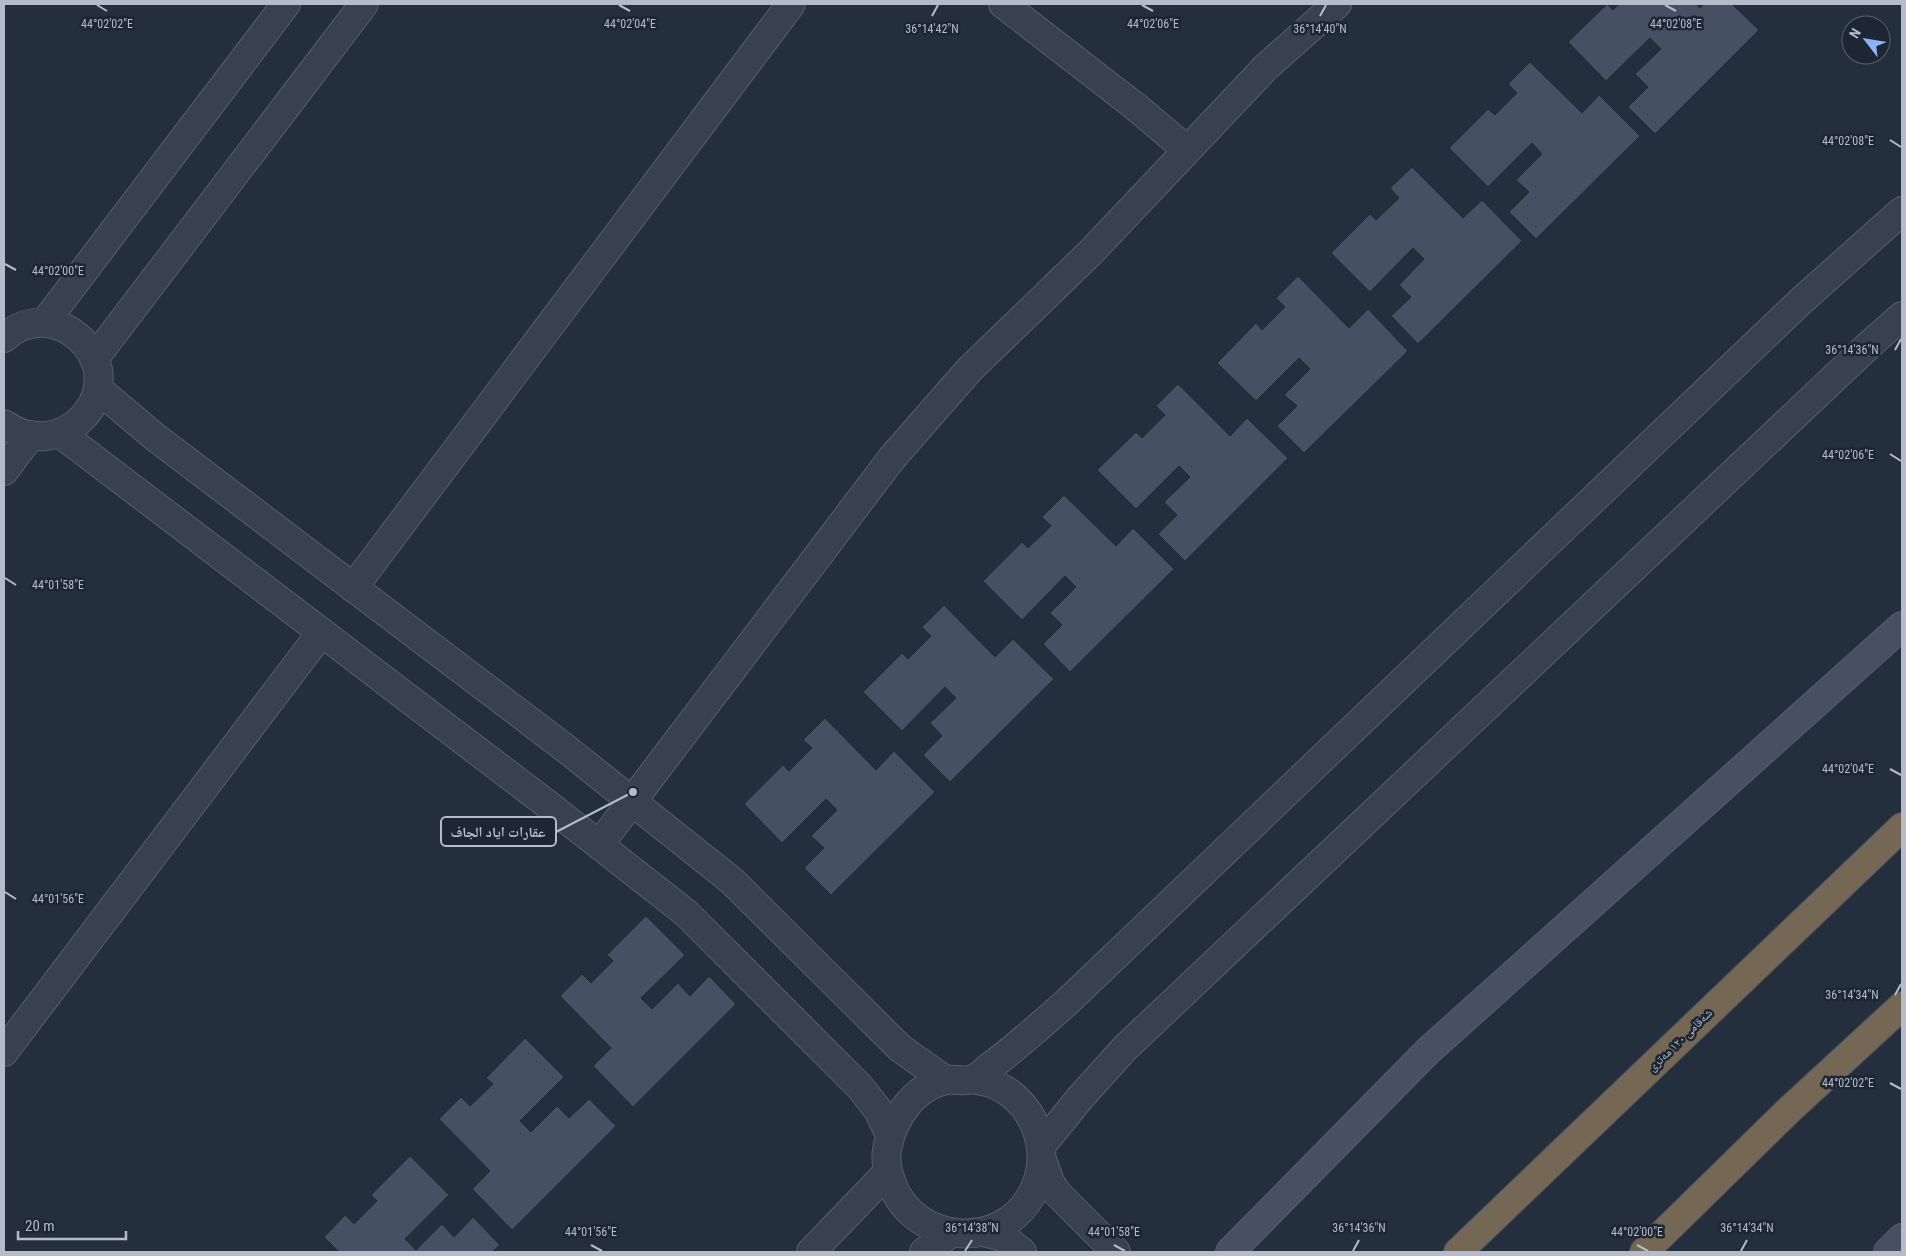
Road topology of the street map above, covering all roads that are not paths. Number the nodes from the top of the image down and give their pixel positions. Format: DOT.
graph roads {
  1 [pos="286,4"];
  2 [pos="364,4"];
  3 [pos="792,4"];
  4 [pos="1003,4"];
  5 [pos="1337,4"];
  6 [pos="1187,150"];
  7 [pos="1902,211"];
  8 [pos="1902,316"];
  9 [pos="18,326"];
  10 [pos="94,359"];
  11 [pos="98,389"];
  12 [pos="4,424"];
  13 [pos="61,434"];
  14 [pos="31,435"];
  15 [pos="4,471"];
  16 [pos="353,588"];
  17 [pos="1902,626"];
  18 [pos="322,633"];
  19 [pos="632,802"];
  20 [pos="1902,827"];
  21 [pos="600,845"];
  22 [pos="1902,1006"];
  23 [pos="4,1052"];
  24 [pos="973,1079"];
  25 [pos="946,1080"];
  26 [pos="890,1135"];
  27 [pos="1042,1153"];
  28 [pos="888,1172"];
  29 [pos="984,1232"];
  30 [pos="951,1233"];
  31 [pos="1902,1238"];
  32 [pos="811,1252"];
  33 [pos="924,1252"];
  34 [pos="1022,1252"];
  35 [pos="1116,1252"];
  36 [pos="1230,1252"];
  37 [pos="1458,1252"];
  38 [pos="1644,1252"];
  39 [pos="1888,1252"];
  1 -- 9 [label="street"];
  2 -- 10 [label="street"];
  3 -- 16 [label="street"];
  4 -- 6 [label="street"];
  5 -- 6 [label="street"];
  6 -- 19 [label="street"];
  7 -- 24 [label="street"];
  8 -- 27 [label="street"];
  9 -- 10 [label="street"];
  10 -- 11 [label="street"];
  11 -- 13 [label="street"];
  11 -- 16 [label="street"];
  12 -- 14 [label="street"];
  13 -- 14 [label="street"];
  13 -- 18 [label="street"];
  14 -- 15 [label="street"];
  16 -- 19 [label="street"];
  17 -- 36 [label="street"];
  18 -- 21 [label="street"];
  18 -- 23 [label="street"];
  19 -- 21 [label="street"];
  19 -- 25 [label="street"];
  20 -- 37 [label="highway, شەقامی ١٢٠ مەتری"];
  21 -- 26 [label="street"];
  22 -- 38 [label="highway"];
  24 -- 25 [label="street"];
  24 -- 27 [label="street"];
  25 -- 26 [label="street"];
  26 -- 28 [label="street"];
  27 -- 29 [label="street"];
  27 -- 35 [label="street"];
  28 -- 30 [label="street"];
  28 -- 32 [label="street"];
  29 -- 30 [label="street"];
  29 -- 34 [label="street"];
  30 -- 33 [label="street"];
  31 -- 39 [label="street"];
}
